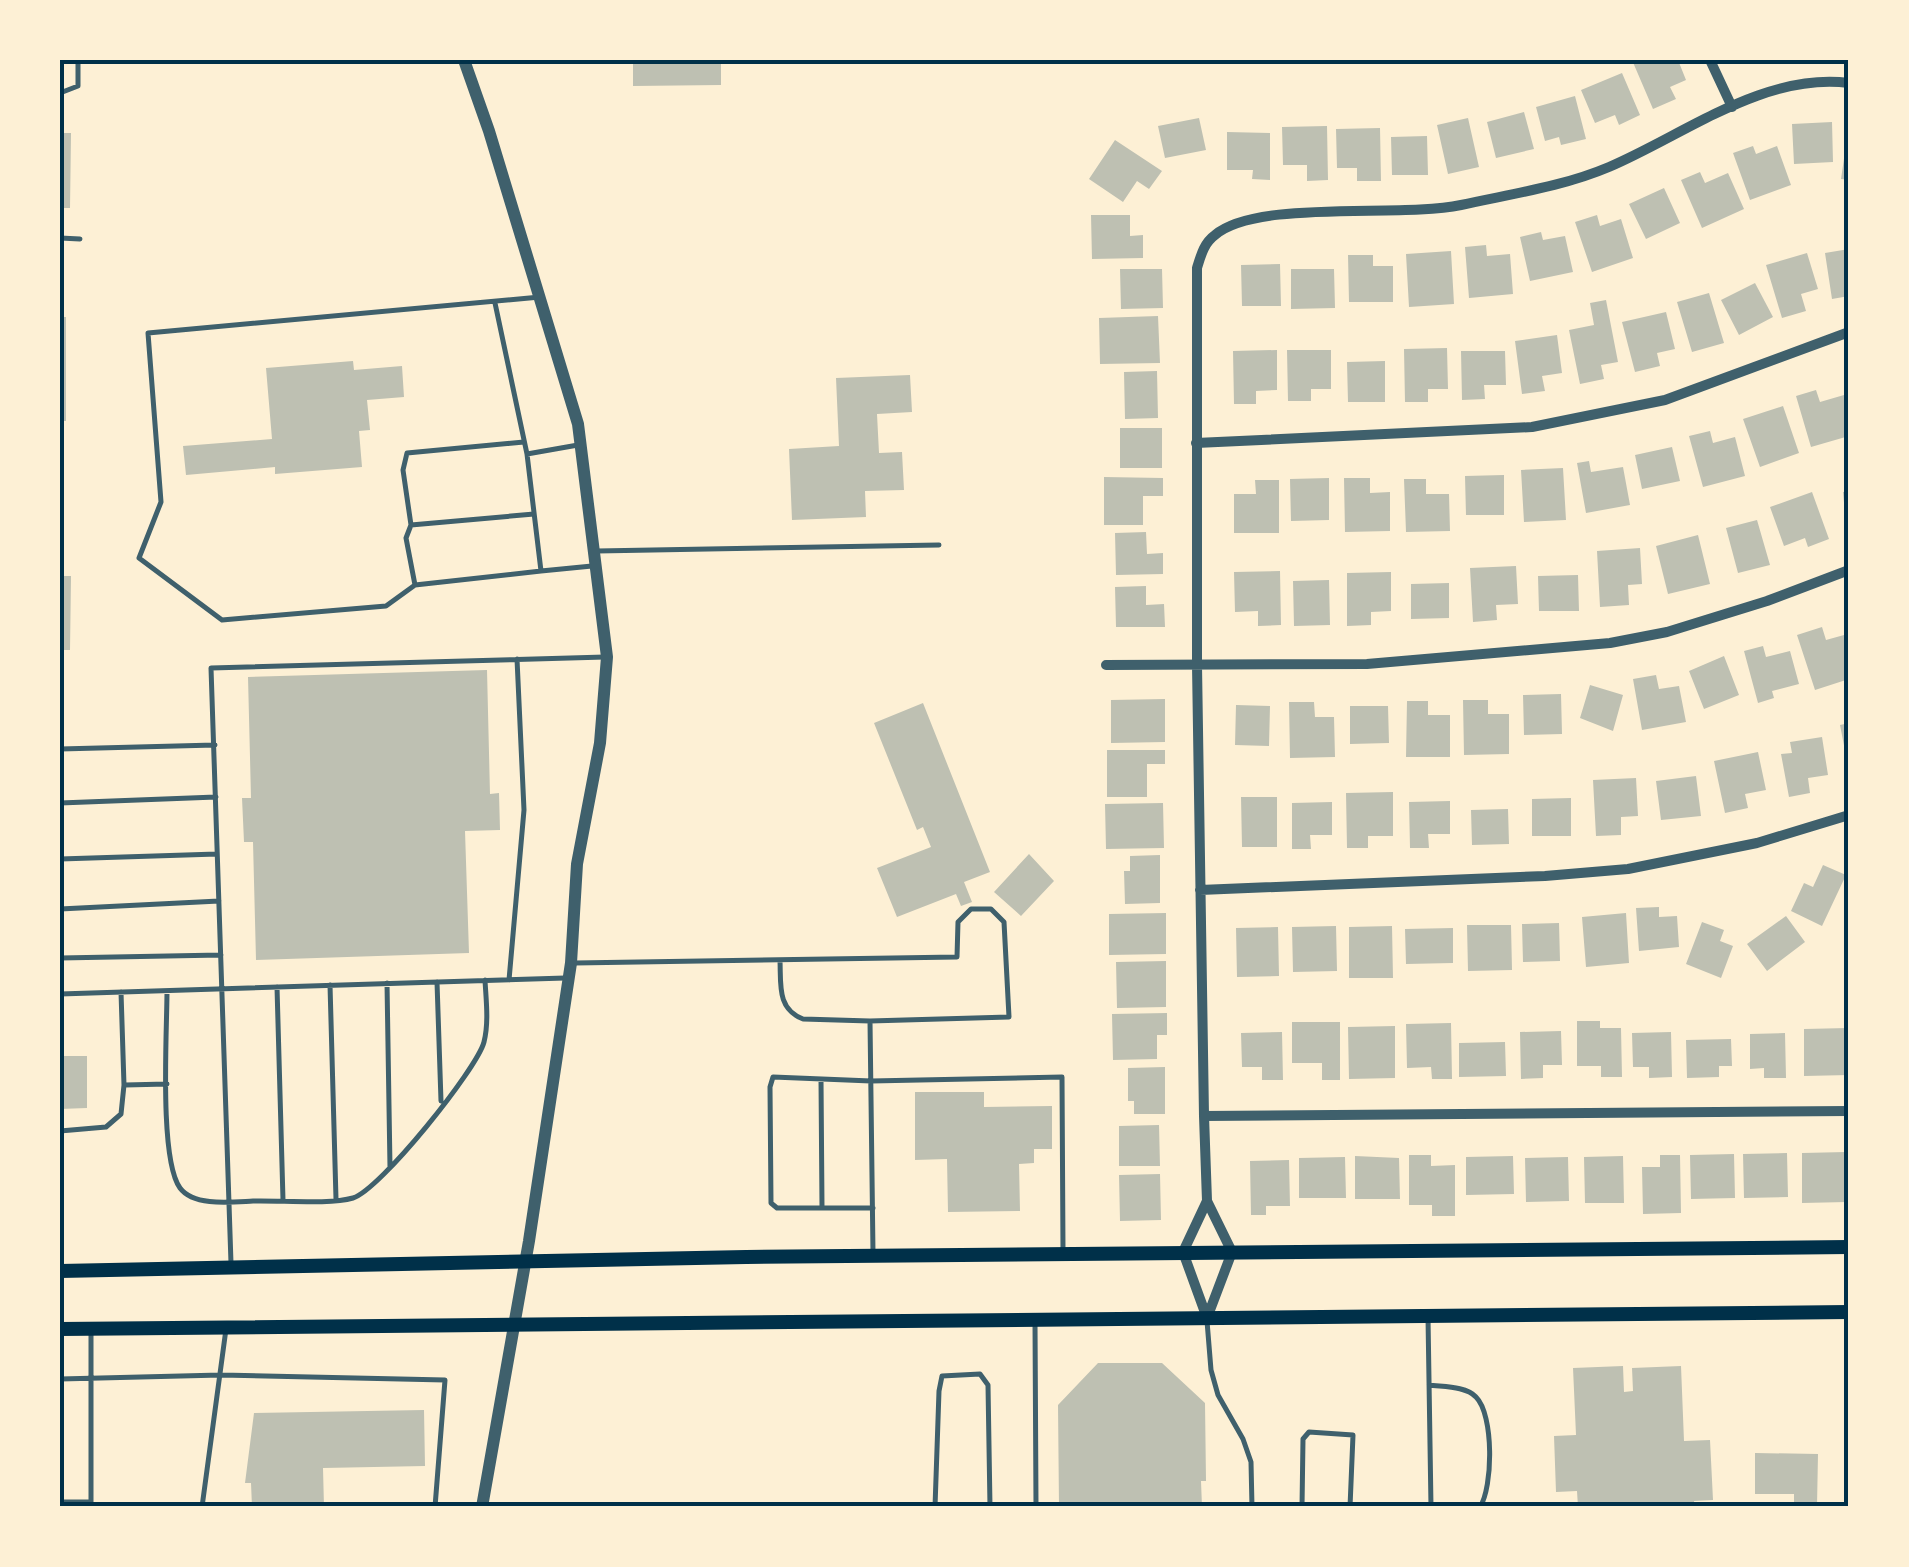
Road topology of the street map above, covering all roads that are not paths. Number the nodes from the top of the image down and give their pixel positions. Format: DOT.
graph roads {
  1 [pos="78,60"];
  2 [pos="464,60"];
  3 [pos="1710,60"];
  4 [pos="1849,83"];
  5 [pos="60,93"];
  6 [pos="1732,108"];
  7 [pos="60,238"];
  8 [pos="80,239"];
  9 [pos="540,297"];
  10 [pos="495,303"];
  11 [pos="1849,332"];
  12 [pos="524,442"];
  13 [pos="1196,443"];
  14 [pos="581,445"];
  15 [pos="527,454"];
  16 [pos="534,514"];
  17 [pos="411,524"];
  18 [pos="940,545"];
  19 [pos="596,558"];
  20 [pos="1849,570"];
  21 [pos="540,572"];
  22 [pos="415,585"];
  23 [pos="606,657"];
  24 [pos="518,658"];
  25 [pos="1106,665"];
  26 [pos="1198,665"];
  27 [pos="214,745"];
  28 [pos="60,749"];
  29 [pos="216,797"];
  30 [pos="60,803"];
  31 [pos="1849,815"];
  32 [pos="218,854"];
  33 [pos="60,859"];
  34 [pos="1200,890"];
  35 [pos="219,902"];
  36 [pos="60,908"];
  37 [pos="221,955"];
  38 [pos="60,958"];
  39 [pos="780,960"];
  40 [pos="571,963"];
  41 [pos="568,978"];
  42 [pos="485,980"];
  43 [pos="509,980"];
  44 [pos="438,982"];
  45 [pos="388,983"];
  46 [pos="330,985"];
  47 [pos="277,987"];
  48 [pos="222,988"];
  49 [pos="167,990"];
  50 [pos="121,992"];
  51 [pos="60,994"];
  52 [pos="870,1021"];
  53 [pos="821,1079"];
  54 [pos="871,1081"];
  55 [pos="167,1084"];
  56 [pos="124,1085"];
  57 [pos="442,1104"];
  58 [pos="1849,1111"];
  59 [pos="1204,1116"];
  60 [pos="60,1131"];
  61 [pos="390,1170"];
  62 [pos="336,1199"];
  63 [pos="283,1200"];
  64 [pos="1206,1201"];
  65 [pos="228,1202"];
  66 [pos="822,1208"];
  67 [pos="873,1208"];
  68 [pos="1849,1247"];
  69 [pos="1183,1252"];
  70 [pos="1232,1252"];
  71 [pos="1063,1254"];
  72 [pos="873,1256"];
  73 [pos="524,1264"];
  74 [pos="231,1266"];
  75 [pos="60,1271"];
  76 [pos="1849,1312"];
  77 [pos="1428,1314"];
  78 [pos="1206,1318"];
  79 [pos="1035,1319"];
  80 [pos="514,1323"];
  81 [pos="227,1326"];
  82 [pos="91,1328"];
  83 [pos="60,1329"];
  84 [pos="221,1374"];
  85 [pos="91,1376"];
  86 [pos="60,1378"];
  87 [pos="1429,1385"];
  88 [pos="60,1502"];
  89 [pos="202,1507"];
  90 [pos="435,1507"];
  91 [pos="482,1507"];
  92 [pos="935,1507"];
  93 [pos="975,1507"];
  94 [pos="990,1507"];
  95 [pos="1036,1507"];
  96 [pos="1252,1507"];
  97 [pos="1302,1507"];
  98 [pos="1350,1507"];
  99 [pos="1431,1507"];
  100 [pos="1480,1507"];
  1 -- 5 [label="lane"];
  2 -- 9 [label="street"];
  3 -- 6 [label="street"];
  4 -- 6 [label="street"];
  6 -- 13 [label="street"];
  7 -- 8 [label="lane"];
  9 -- 10 [label="lane"];
  9 -- 14 [label="street"];
  10 -- 12 [label="lane"];
  10 -- 22 [label="lane"];
  11 -- 13 [label="street"];
  12 -- 15 [label="lane"];
  12 -- 17 [label="lane"];
  13 -- 26 [label="street"];
  14 -- 15 [label="lane"];
  14 -- 19 [label="street"];
  15 -- 16 [label="lane"];
  16 -- 17 [label="lane"];
  16 -- 21 [label="lane"];
  17 -- 22 [label="lane"];
  18 -- 19 [label="lane"];
  19 -- 21 [label="lane"];
  19 -- 23 [label="street"];
  20 -- 26 [label="street"];
  21 -- 22 [label="lane"];
  23 -- 24 [label="lane"];
  23 -- 40 [label="street"];
  24 -- 27 [label="lane"];
  24 -- 43 [label="lane"];
  25 -- 26 [label="street"];
  26 -- 34 [label="street"];
  27 -- 28 [label="lane"];
  27 -- 29 [label="lane"];
  29 -- 30 [label="lane"];
  29 -- 32 [label="lane"];
  31 -- 34 [label="street"];
  32 -- 33 [label="lane"];
  32 -- 35 [label="lane"];
  34 -- 59 [label="street"];
  35 -- 36 [label="lane"];
  35 -- 37 [label="lane"];
  37 -- 38 [label="lane"];
  37 -- 48 [label="lane"];
  39 -- 40 [label="lane"];
  39 -- 52 [label="lane"];
  39 -- 52 [label="lane"];
  40 -- 41 [label="street"];
  41 -- 43 [label="lane"];
  41 -- 73 [label="street"];
  42 -- 43 [label="lane"];
  42 -- 44 [label="lane"];
  42 -- 57 [label="lane"];
  44 -- 45 [label="lane"];
  44 -- 57 [label="lane"];
  45 -- 46 [label="lane"];
  45 -- 61 [label="lane"];
  46 -- 47 [label="lane"];
  46 -- 62 [label="lane"];
  47 -- 48 [label="lane"];
  47 -- 63 [label="lane"];
  48 -- 49 [label="lane"];
  48 -- 65 [label="lane"];
  49 -- 50 [label="lane"];
  49 -- 55 [label="lane"];
  50 -- 51 [label="lane"];
  50 -- 56 [label="lane"];
  52 -- 54 [label="lane"];
  53 -- 54 [label="lane"];
  53 -- 66 [label="lane"];
  53 -- 66 [label="lane"];
  54 -- 67 [label="lane"];
  54 -- 71 [label="lane"];
  55 -- 56 [label="lane"];
  55 -- 65 [label="lane"];
  56 -- 60 [label="lane"];
  57 -- 61 [label="lane"];
  58 -- 59 [label="street"];
  59 -- 64 [label="street"];
  61 -- 62 [label="lane"];
  62 -- 63 [label="lane"];
  63 -- 65 [label="lane"];
  64 -- 69 [label="street"];
  64 -- 70 [label="street"];
  65 -- 74 [label="lane"];
  66 -- 67 [label="lane"];
  67 -- 72 [label="lane"];
  68 -- 70 [label="main road"];
  69 -- 70 [label="main road"];
  69 -- 71 [label="main road"];
  69 -- 78 [label="street"];
  70 -- 78 [label="street"];
  71 -- 72 [label="main road"];
  72 -- 73 [label="main road"];
  73 -- 74 [label="main road"];
  73 -- 80 [label="street"];
  74 -- 75 [label="main road"];
  76 -- 77 [label="main road"];
  77 -- 78 [label="main road"];
  77 -- 87 [label="lane"];
  78 -- 79 [label="main road"];
  78 -- 96 [label="lane"];
  79 -- 80 [label="main road"];
  79 -- 95 [label="lane"];
  80 -- 81 [label="main road"];
  80 -- 91 [label="street"];
  81 -- 82 [label="main road"];
  81 -- 84 [label="lane"];
  82 -- 83 [label="main road"];
  82 -- 85 [label="lane"];
  84 -- 85 [label="lane"];
  84 -- 89 [label="lane"];
  84 -- 90 [label="lane"];
  85 -- 86 [label="lane"];
  85 -- 88 [label="lane"];
  87 -- 99 [label="lane"];
  87 -- 100 [label="lane"];
  92 -- 94 [label="lane"];
  93 -- 94 [label="lane"];
  94 -- 95 [label="lane"];
  97 -- 98 [label="lane"];
}
